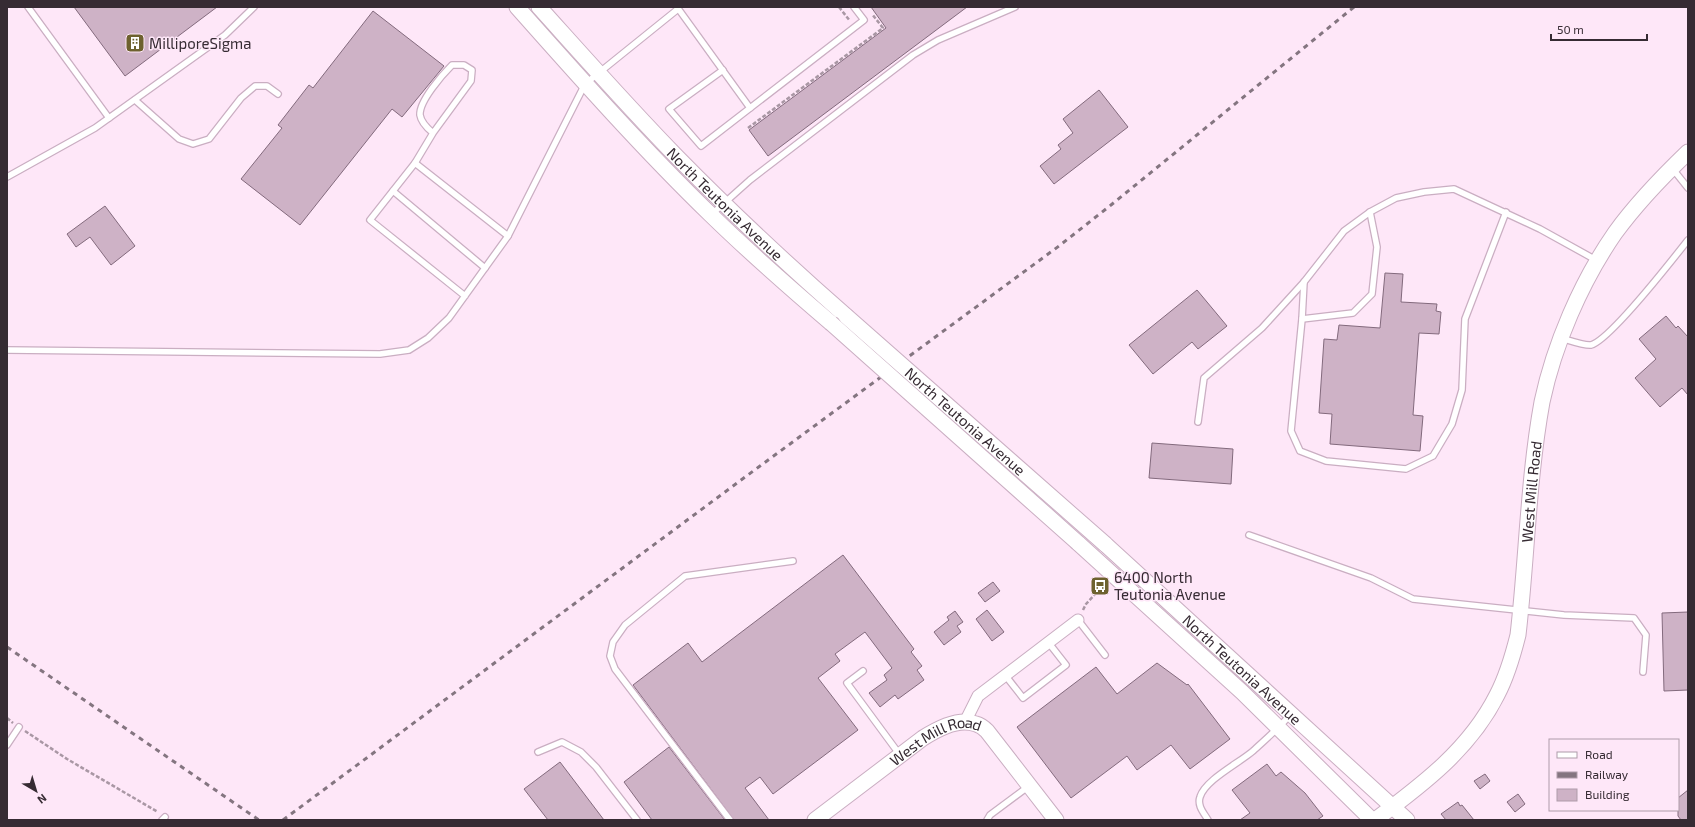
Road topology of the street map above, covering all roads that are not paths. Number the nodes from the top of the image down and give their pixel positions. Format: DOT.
graph roads {
  1 [pos="28,7"];
  2 [pos="254,7"];
  3 [pos="517,7"];
  4 [pos="539,7"];
  5 [pos="854,7"];
  6 [pos="1015,7"];
  7 [pos="677,8"];
  8 [pos="723,70"];
  9 [pos="599,73"];
  10 [pos="585,84"];
  11 [pos="278,94"];
  12 [pos="135,100"];
  13 [pos="750,108"];
  14 [pos="109,118"];
  15 [pos="433,133"];
  16 [pos="1688,152"];
  17 [pos="415,163"];
  18 [pos="1672,168"];
  19 [pos="7,177"];
  20 [pos="1688,188"];
  21 [pos="393,191"];
  22 [pos="724,204"];
  23 [pos="1370,212"];
  24 [pos="1506,212"];
  25 [pos="711,215"];
  26 [pos="508,236"];
  27 [pos="1688,240"];
  28 [pos="1598,261"];
  29 [pos="485,268"];
  30 [pos="1304,282"];
  31 [pos="465,296"];
  32 [pos="1302,319"];
  33 [pos="1561,338"];
  34 [pos="7,350"];
  35 [pos="1198,422"];
  36 [pos="1249,536"];
  37 [pos="793,561"];
  38 [pos="1521,610"];
  39 [pos="1078,620"];
  40 [pos="1048,642"];
  41 [pos="1105,656"];
  42 [pos="864,671"];
  43 [pos="1643,672"];
  44 [pos="1005,675"];
  45 [pos="1291,714"];
  46 [pos="965,722"];
  47 [pos="19,727"];
  48 [pos="1279,728"];
  49 [pos="7,744"];
  50 [pos="538,752"];
  51 [pos="901,755"];
  52 [pos="1030,786"];
  53 [pos="1393,807"];
  54 [pos="818,819"];
  55 [pos="637,820"];
  56 [pos="730,820"];
  57 [pos="987,820"];
  58 [pos="1056,820"];
  59 [pos="1208,820"];
  60 [pos="1373,820"];
  61 [pos="1407,820"];
  1 -- 14 [label="lane"];
  2 -- 12 [label="lane"];
  3 -- 10 [label="main road, North Teutonia Avenue"];
  4 -- 9 [label="main road, North Teutonia Avenue"];
  5 -- 13 [label="lane"];
  6 -- 22 [label="lane"];
  7 -- 8 [label="lane"];
  7 -- 9 [label="lane"];
  8 -- 13 [label="lane"];
  8 -- 13 [label="lane"];
  9 -- 10 [label="lane"];
  9 -- 22 [label="main road, North Teutonia Avenue"];
  10 -- 25 [label="main road, North Teutonia Avenue"];
  10 -- 26 [label="lane"];
  11 -- 12 [label="lane"];
  12 -- 14 [label="lane"];
  14 -- 19 [label="lane"];
  15 -- 15 [label="lane"];
  15 -- 17 [label="lane"];
  16 -- 18 [label="main road, West Mill Road"];
  17 -- 21 [label="lane"];
  17 -- 26 [label="lane"];
  18 -- 20 [label="lane"];
  18 -- 28 [label="main road, West Mill Road"];
  21 -- 29 [label="lane"];
  21 -- 31 [label="lane"];
  22 -- 25 [label="lane"];
  22 -- 45 [label="main road, North Teutonia Avenue, bridge"];
  23 -- 24 [label="lane"];
  23 -- 30 [label="lane"];
  23 -- 32 [label="lane"];
  24 -- 28 [label="lane"];
  24 -- 32 [label="lane"];
  25 -- 48 [label="main road, North Teutonia Avenue, bridge"];
  26 -- 29 [label="lane"];
  27 -- 33 [label="lane"];
  28 -- 33 [label="main road, West Mill Road"];
  29 -- 31 [label="lane"];
  30 -- 32 [label="lane"];
  30 -- 35 [label="lane"];
  31 -- 34 [label="lane"];
  33 -- 38 [label="main road, West Mill Road"];
  36 -- 38 [label="lane"];
  37 -- 56 [label="lane"];
  38 -- 43 [label="lane"];
  38 -- 53 [label="main road, West Mill Road"];
  39 -- 40 [label="street"];
  39 -- 41 [label="lane"];
  40 -- 44 [label="street"];
  40 -- 44 [label="lane"];
  42 -- 51 [label="lane"];
  44 -- 46 [label="street"];
  45 -- 48 [label="lane"];
  45 -- 53 [label="main road, North Teutonia Avenue"];
  46 -- 51 [label="main road, West Mill Road"];
  46 -- 52 [label="main road, West Mill Road"];
  47 -- 49 [label="lane"];
  48 -- 59 [label="lane"];
  48 -- 60 [label="main road, North Teutonia Avenue"];
  50 -- 55 [label="lane"];
  51 -- 54 [label="main road, West Mill Road"];
  52 -- 57 [label="lane"];
  52 -- 58 [label="main road, West Mill Road"];
  53 -- 60 [label="main road, West Mill Road"];
  53 -- 61 [label="main road, North Teutonia Avenue"];
}
